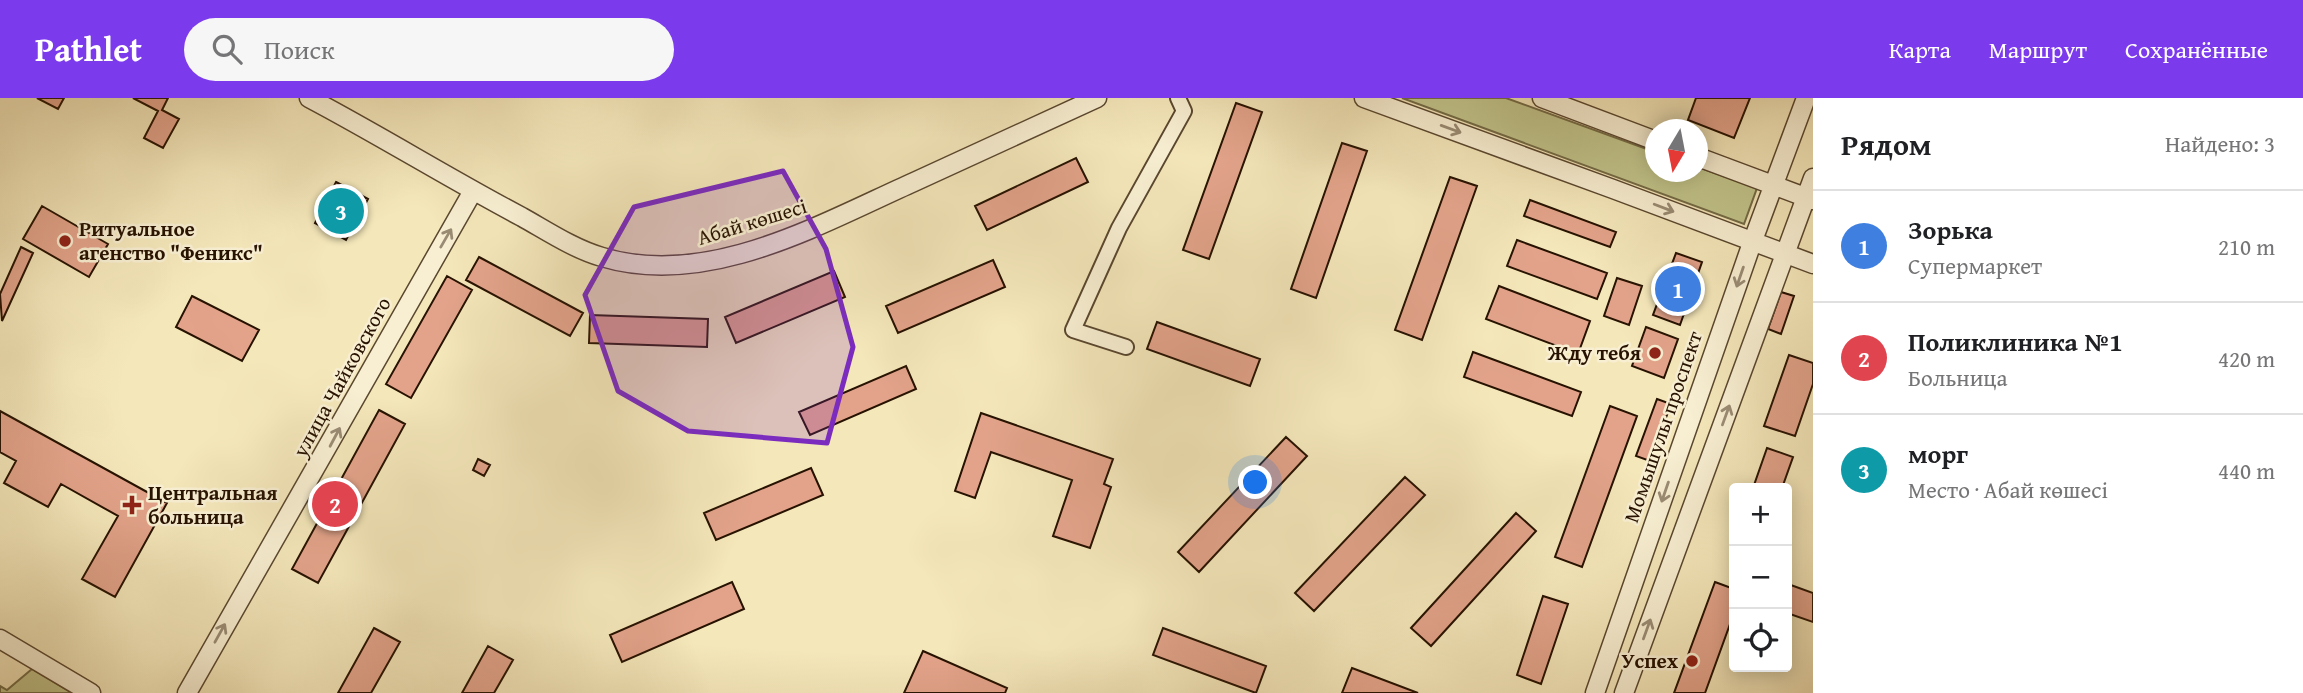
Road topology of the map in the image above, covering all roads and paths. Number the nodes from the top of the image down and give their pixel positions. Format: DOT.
graph roads {
  1 [pos="309,98"];
  2 [pos="1097,98"];
  3 [pos="1178,98"];
  4 [pos="1364,98"];
  5 [pos="1542,98"];
  6 [pos="1806,98"];
  7 [pos="1645,137"];
  8 [pos="1708,161"];
  9 [pos="1813,178"];
  10 [pos="1774,186"];
  11 [pos="473,191"];
  12 [pos="1810,199"];
  13 [pos="1752,243"];
  14 [pos="1786,254"];
  15 [pos="1813,264"];
  16 [pos="1126,347"];
  17 [pos="0,639"];
  18 [pos="92,693"];
  19 [pos="187,693"];
  20 [pos="1595,693"];
  21 [pos="1624,693"];
  1 -- 11 [label="street, Абай көшесі"];
  2 -- 11 [label="street, Абай көшесі"];
  3 -- 16 [label="street"];
  4 -- 13 [label="street, one-way"];
  5 -- 7 [label="street"];
  6 -- 10 [label="street, Момышулы проспект"];
  8 -- 10 [label="street"];
  9 -- 12 [label="street"];
  10 -- 12 [label="street"];
  10 -- 13 [label="street, Момышулы проспект"];
  19 -- 11 [label="street, улица Чайковского, one-way"];
  12 -- 14 [label="street"];
  13 -- 14 [label="street"];
  13 -- 20 [label="street, Момышулы проспект, one-way"];
  14 -- 15 [label="street"];
  21 -- 14 [label="street, one-way"];
  17 -- 18 [label="street"];
}
